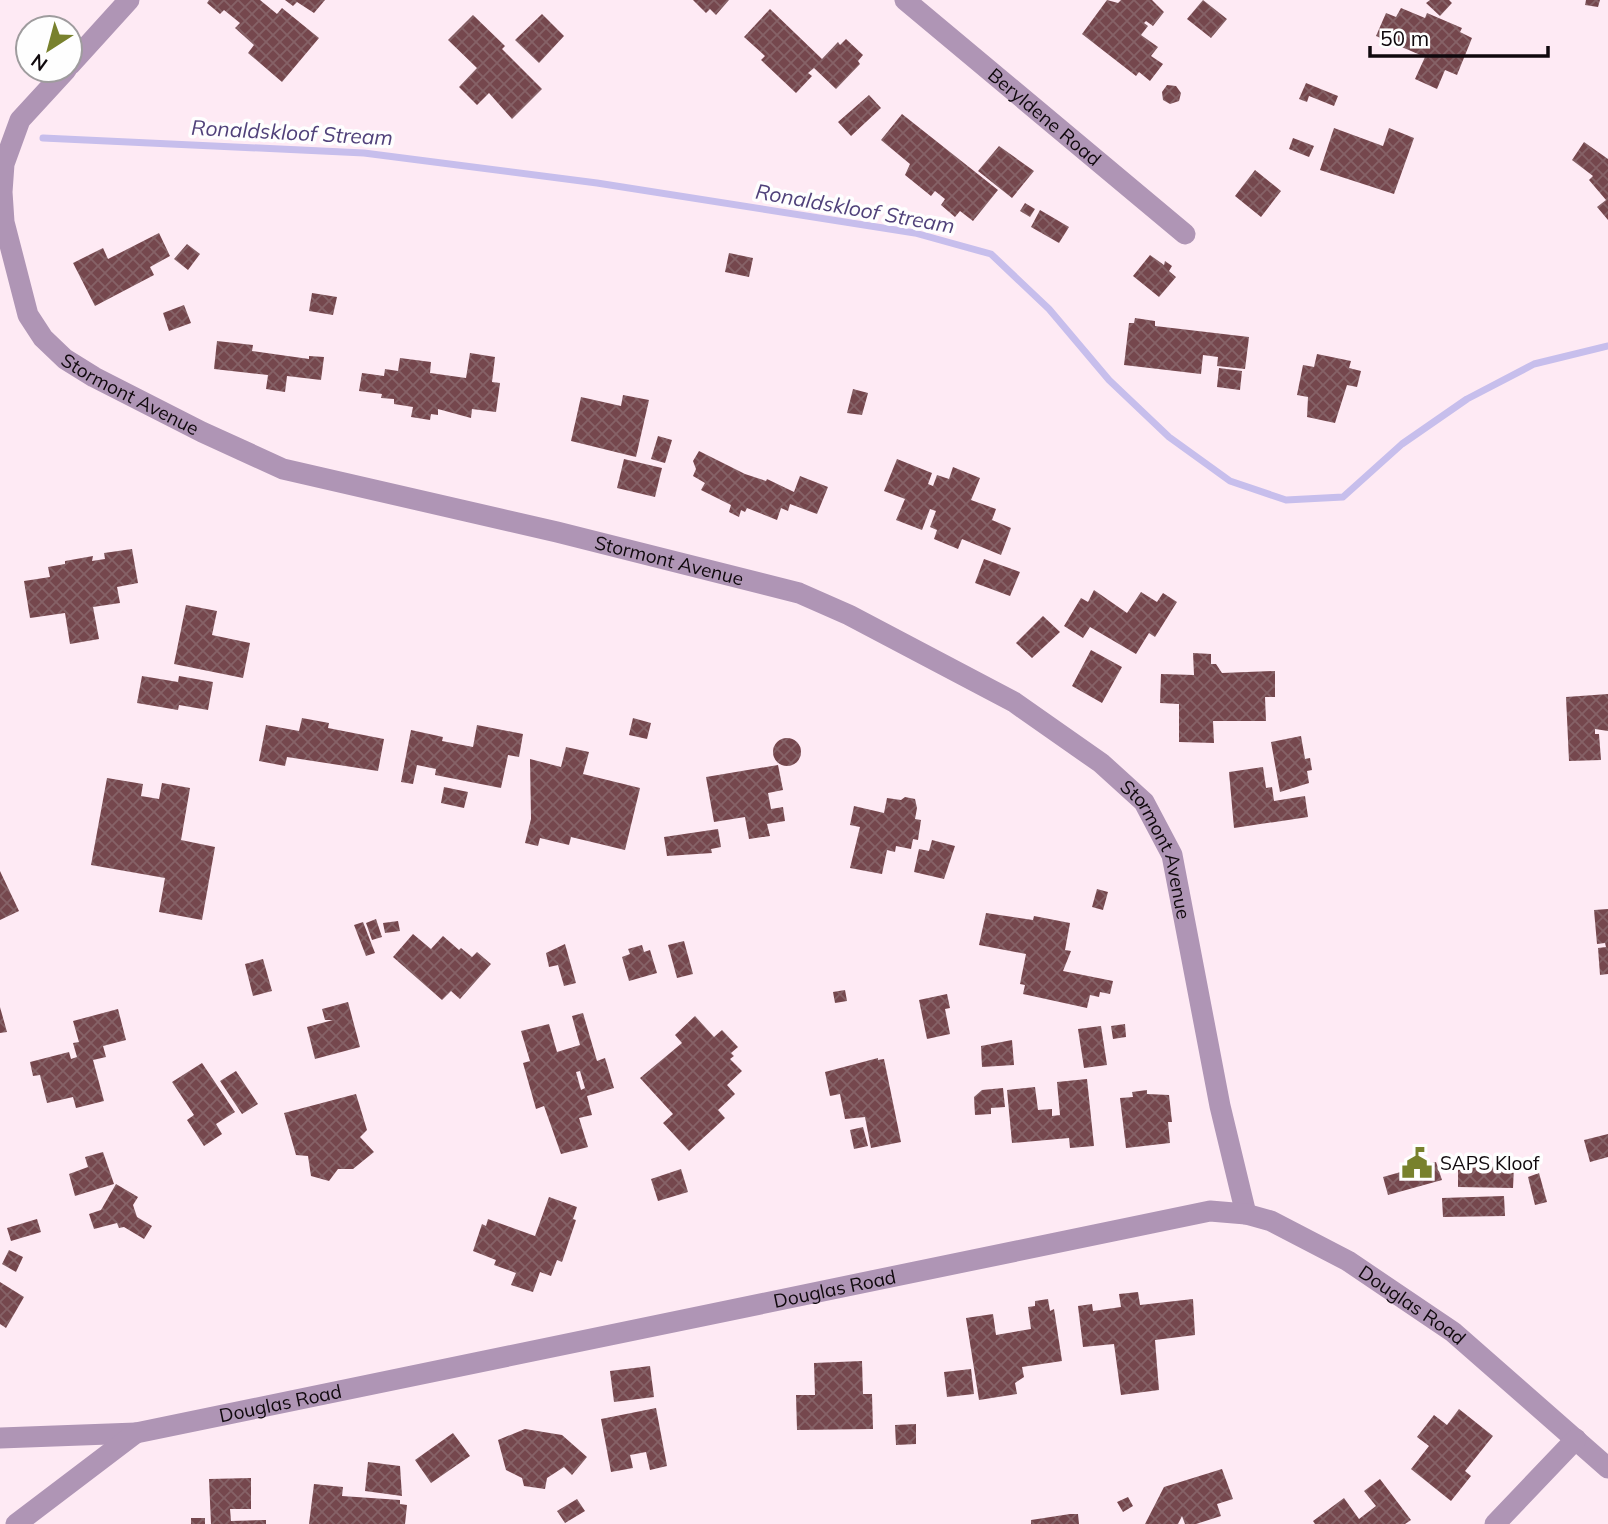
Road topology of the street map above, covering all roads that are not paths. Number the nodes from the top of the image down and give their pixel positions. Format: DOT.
graph roads {
  1 [pos="129,0"];
  2 [pos="905,0"];
  3 [pos="84,50"];
  4 [pos="49,84"];
  5 [pos="10,119"];
  6 [pos="1185,234"];
  7 [pos="1246,1214"];
  8 [pos="136,1433"];
  9 [pos="0,1438"];
  10 [pos="1576,1439"];
  11 [pos="1608,1468"];
  12 [pos="16,1524"];
  13 [pos="1495,1524"];
  1 -- 3 [label="street"];
  2 -- 6 [label="street, Beryldene Road"];
  4 -- 5 [label="street, Stormont Avenue"];
  5 -- 7 [label="street, Stormont Avenue"];
  7 -- 8 [label="street, Douglas Road"];
  7 -- 10 [label="street, Douglas Road"];
  8 -- 9 [label="street"];
  8 -- 12 [label="street, Douglas Road"];
  10 -- 11 [label="street, Douglas Road"];
  10 -- 13 [label="street"];
}
